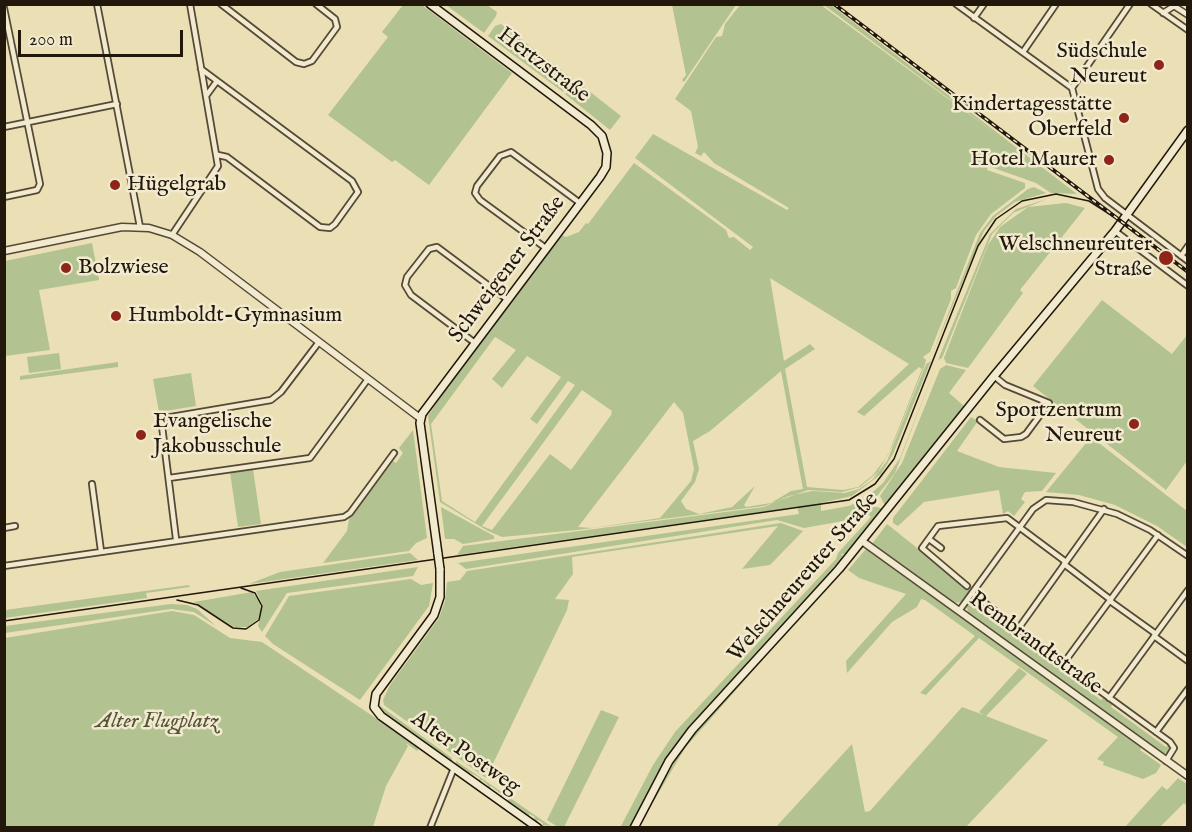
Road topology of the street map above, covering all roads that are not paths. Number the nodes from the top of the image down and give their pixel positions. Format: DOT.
graph roads {
  1 [pos="97,4"];
  2 [pos="221,4"];
  3 [pos="316,4"];
  4 [pos="430,4"];
  5 [pos="956,4"];
  6 [pos="984,4"];
  7 [pos="1056,4"];
  8 [pos="1130,4"];
  9 [pos="1152,4"];
  10 [pos="191,5"];
  11 [pos="4,8"];
  12 [pos="1163,13"];
  13 [pos="1188,15"];
  14 [pos="974,18"];
  15 [pos="1188,30"];
  16 [pos="1023,52"];
  17 [pos="13,54"];
  18 [pos="4,56"];
  19 [pos="201,69"];
  20 [pos="218,81"];
  21 [pos="1072,88"];
  22 [pos="206,96"];
  23 [pos="117,104"];
  24 [pos="27,122"];
  25 [pos="4,127"];
  26 [pos="1188,130"];
  27 [pos="603,138"];
  28 [pos="218,155"];
  29 [pos="4,196"];
  30 [pos="580,203"];
  31 [pos="1128,214"];
  32 [pos="140,227"];
  33 [pos="1115,231"];
  34 [pos="172,235"];
  35 [pos="1188,246"];
  36 [pos="547,249"];
  37 [pos="4,251"];
  38 [pos="1181,255"];
  39 [pos="1188,261"];
  40 [pos="1188,286"];
  41 [pos="508,300"];
  42 [pos="319,342"];
  43 [pos="475,343"];
  44 [pos="994,376"];
  45 [pos="368,379"];
  46 [pos="420,418"];
  47 [pos="980,420"];
  48 [pos="394,453"];
  49 [pos="169,478"];
  50 [pos="92,484"];
  51 [pos="1104,509"];
  52 [pos="15,526"];
  53 [pos="4,528"];
  54 [pos="1020,528"];
  55 [pos="1158,536"];
  56 [pos="176,539"];
  57 [pos="929,539"];
  58 [pos="862,541"];
  59 [pos="941,548"];
  60 [pos="101,551"];
  61 [pos="1188,556"];
  62 [pos="1065,563"];
  63 [pos="4,566"];
  64 [pos="967,586"];
  65 [pos="1188,590"];
  66 [pos="972,593"];
  67 [pos="1111,600"];
  68 [pos="959,611"];
  69 [pos="1018,629"];
  70 [pos="1155,635"];
  71 [pos="1188,661"];
  72 [pos="1063,664"];
  73 [pos="1188,689"];
  74 [pos="1109,698"];
  75 [pos="1156,732"];
  76 [pos="1166,761"];
  77 [pos="454,768"];
  78 [pos="1188,776"];
  79 [pos="430,828"];
  80 [pos="538,828"];
  81 [pos="634,828"];
  1 -- 23 [label="street"];
  2 -- 3 [label="street"];
  4 -- 27 [label="main road, Hertzstraße"];
  5 -- 14 [label="street"];
  6 -- 14 [label="street"];
  7 -- 16 [label="street"];
  8 -- 21 [label="street"];
  9 -- 12 [label="street"];
  10 -- 19 [label="street"];
  11 -- 17 [label="street"];
  12 -- 13 [label="street"];
  12 -- 15 [label="street"];
  14 -- 16 [label="street"];
  16 -- 21 [label="street"];
  17 -- 18 [label="street"];
  17 -- 24 [label="street"];
  19 -- 20 [label="street"];
  19 -- 22 [label="street"];
  20 -- 22 [label="street"];
  20 -- 28 [label="street"];
  21 -- 31 [label="street"];
  22 -- 28 [label="street"];
  23 -- 24 [label="street"];
  23 -- 32 [label="street"];
  24 -- 25 [label="street"];
  24 -- 29 [label="street"];
  26 -- 31 [label="main road, Welschneureuter Straße"];
  27 -- 30 [label="main road, Schweigener Straße"];
  28 -- 34 [label="street"];
  30 -- 36 [label="main road, Schweigener Straße"];
  30 -- 36 [label="street"];
  31 -- 33 [label="main road, Welschneureuter Straße"];
  31 -- 38 [label="street"];
  32 -- 34 [label="street"];
  32 -- 37 [label="street"];
  33 -- 40 [label="street"];
  33 -- 44 [label="main road, Welschneureuter Straße"];
  34 -- 42 [label="street"];
  35 -- 38 [label="street"];
  36 -- 41 [label="main road, Schweigener Straße"];
  38 -- 39 [label="street"];
  41 -- 43 [label="main road, Schweigener Straße"];
  41 -- 43 [label="street"];
  42 -- 45 [label="street"];
  42 -- 49 [label="street"];
  43 -- 46 [label="main road, Schweigener Straße"];
  44 -- 47 [label="street"];
  44 -- 58 [label="main road, Welschneureuter Straße"];
  45 -- 46 [label="street"];
  45 -- 49 [label="street"];
  46 -- 77 [label="main road, Alter Postweg, bridge"];
  48 -- 56 [label="street"];
  49 -- 56 [label="street"];
  50 -- 60 [label="street"];
  51 -- 54 [label="street"];
  51 -- 55 [label="street"];
  51 -- 62 [label="street"];
  52 -- 53 [label="street"];
  54 -- 57 [label="street"];
  54 -- 62 [label="street"];
  54 -- 66 [label="street"];
  55 -- 61 [label="street"];
  55 -- 67 [label="street"];
  56 -- 60 [label="street"];
  57 -- 59 [label="street"];
  57 -- 64 [label="street"];
  58 -- 68 [label="street, Rembrandtstraße"];
  58 -- 81 [label="main road, Welschneureuter Straße"];
  60 -- 63 [label="street"];
  62 -- 67 [label="street"];
  62 -- 69 [label="street"];
  65 -- 70 [label="street"];
  66 -- 68 [label="street"];
  66 -- 69 [label="street"];
  67 -- 70 [label="street"];
  67 -- 72 [label="street"];
  68 -- 76 [label="street, Rembrandtstraße"];
  69 -- 72 [label="street"];
  70 -- 71 [label="street"];
  70 -- 74 [label="street"];
  72 -- 74 [label="street"];
  73 -- 75 [label="street"];
  74 -- 75 [label="street"];
  75 -- 76 [label="street"];
  76 -- 78 [label="street, Rembrandtstraße"];
  77 -- 79 [label="street"];
  77 -- 80 [label="main road, Alter Postweg"];
}
